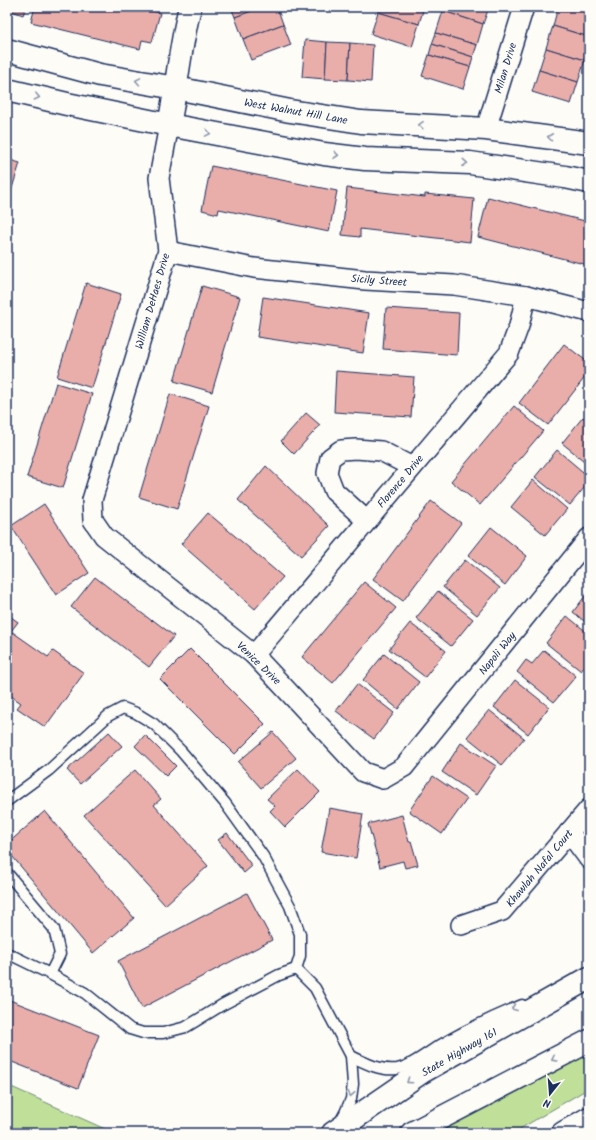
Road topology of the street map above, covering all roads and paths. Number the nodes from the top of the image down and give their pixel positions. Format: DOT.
graph roads {
  1 [pos="190,7"];
  2 [pos="524,7"];
  3 [pos="7,50"];
  4 [pos="176,88"];
  5 [pos="7,90"];
  6 [pos="169,126"];
  7 [pos="486,129"];
  8 [pos="589,143"];
  9 [pos="589,182"];
  10 [pos="168,252"];
  11 [pos="526,296"];
  12 [pos="589,312"];
  13 [pos="412,467"];
  14 [pos="93,520"];
  15 [pos="367,521"];
  16 [pos="589,538"];
  17 [pos="254,654"];
  18 [pos="404,767"];
  19 [pos="7,801"];
  20 [pos="589,809"];
  21 [pos="569,832"];
  22 [pos="589,859"];
  23 [pos="7,873"];
  24 [pos="461,925"];
  25 [pos="7,953"];
  26 [pos="296,969"];
  27 [pos="50,974"];
  28 [pos="589,978"];
  29 [pos="564,992"];
  30 [pos="589,1041"];
  31 [pos="350,1056"];
  32 [pos="589,1118"];
  33 [pos="333,1133"];
  34 [pos="412,1133"];
  35 [pos="563,1133"];
  1 -- 4 [label="main road, William DeHaes Drive"];
  2 -- 7 [label="street, Milan Drive"];
  4 -- 3 [label="main road, West Walnut Hill Lane, one-way"];
  4 -- 6 [label="main road, William DeHaes Drive"];
  7 -- 4 [label="main road, West Walnut Hill Lane, one-way"];
  5 -- 6 [label="main road, one-way"];
  6 -- 9 [label="main road, one-way"];
  6 -- 10 [label="street, William DeHaes Drive"];
  8 -- 7 [label="main road, West Walnut Hill Lane, one-way"];
  10 -- 11 [label="street, Sicily Street"];
  10 -- 14 [label="street, William DeHaes Drive"];
  11 -- 12 [label="street, Sicily Street"];
  11 -- 13 [label="street, Florence Drive"];
  13 -- 15 [label="street, Florence Drive"];
  13 -- 15 [label="street"];
  14 -- 17 [label="street, Venice Drive"];
  15 -- 17 [label="street, Florence Drive"];
  16 -- 18 [label="street, Napoli Way"];
  17 -- 18 [label="street, Venice Drive"];
  19 -- 26 [label="lane"];
  20 -- 21 [label="street, Khawlah Nafal Court"];
  21 -- 22 [label="street"];
  21 -- 24 [label="street, Khawlah Nafal Court"];
  23 -- 27 [label="lane"];
  25 -- 27 [label="lane"];
  26 -- 27 [label="lane"];
  26 -- 31 [label="lane"];
  28 -- 29 [label="main road, State Highway 161"];
  29 -- 31 [label="lane, one-way"];
  29 -- 33 [label="main road, State Highway 161, one-way"];
  30 -- 34 [label="main road, one-way"];
  31 -- 33 [label="lane, one-way"];
  32 -- 35 [label="main road"];
}
